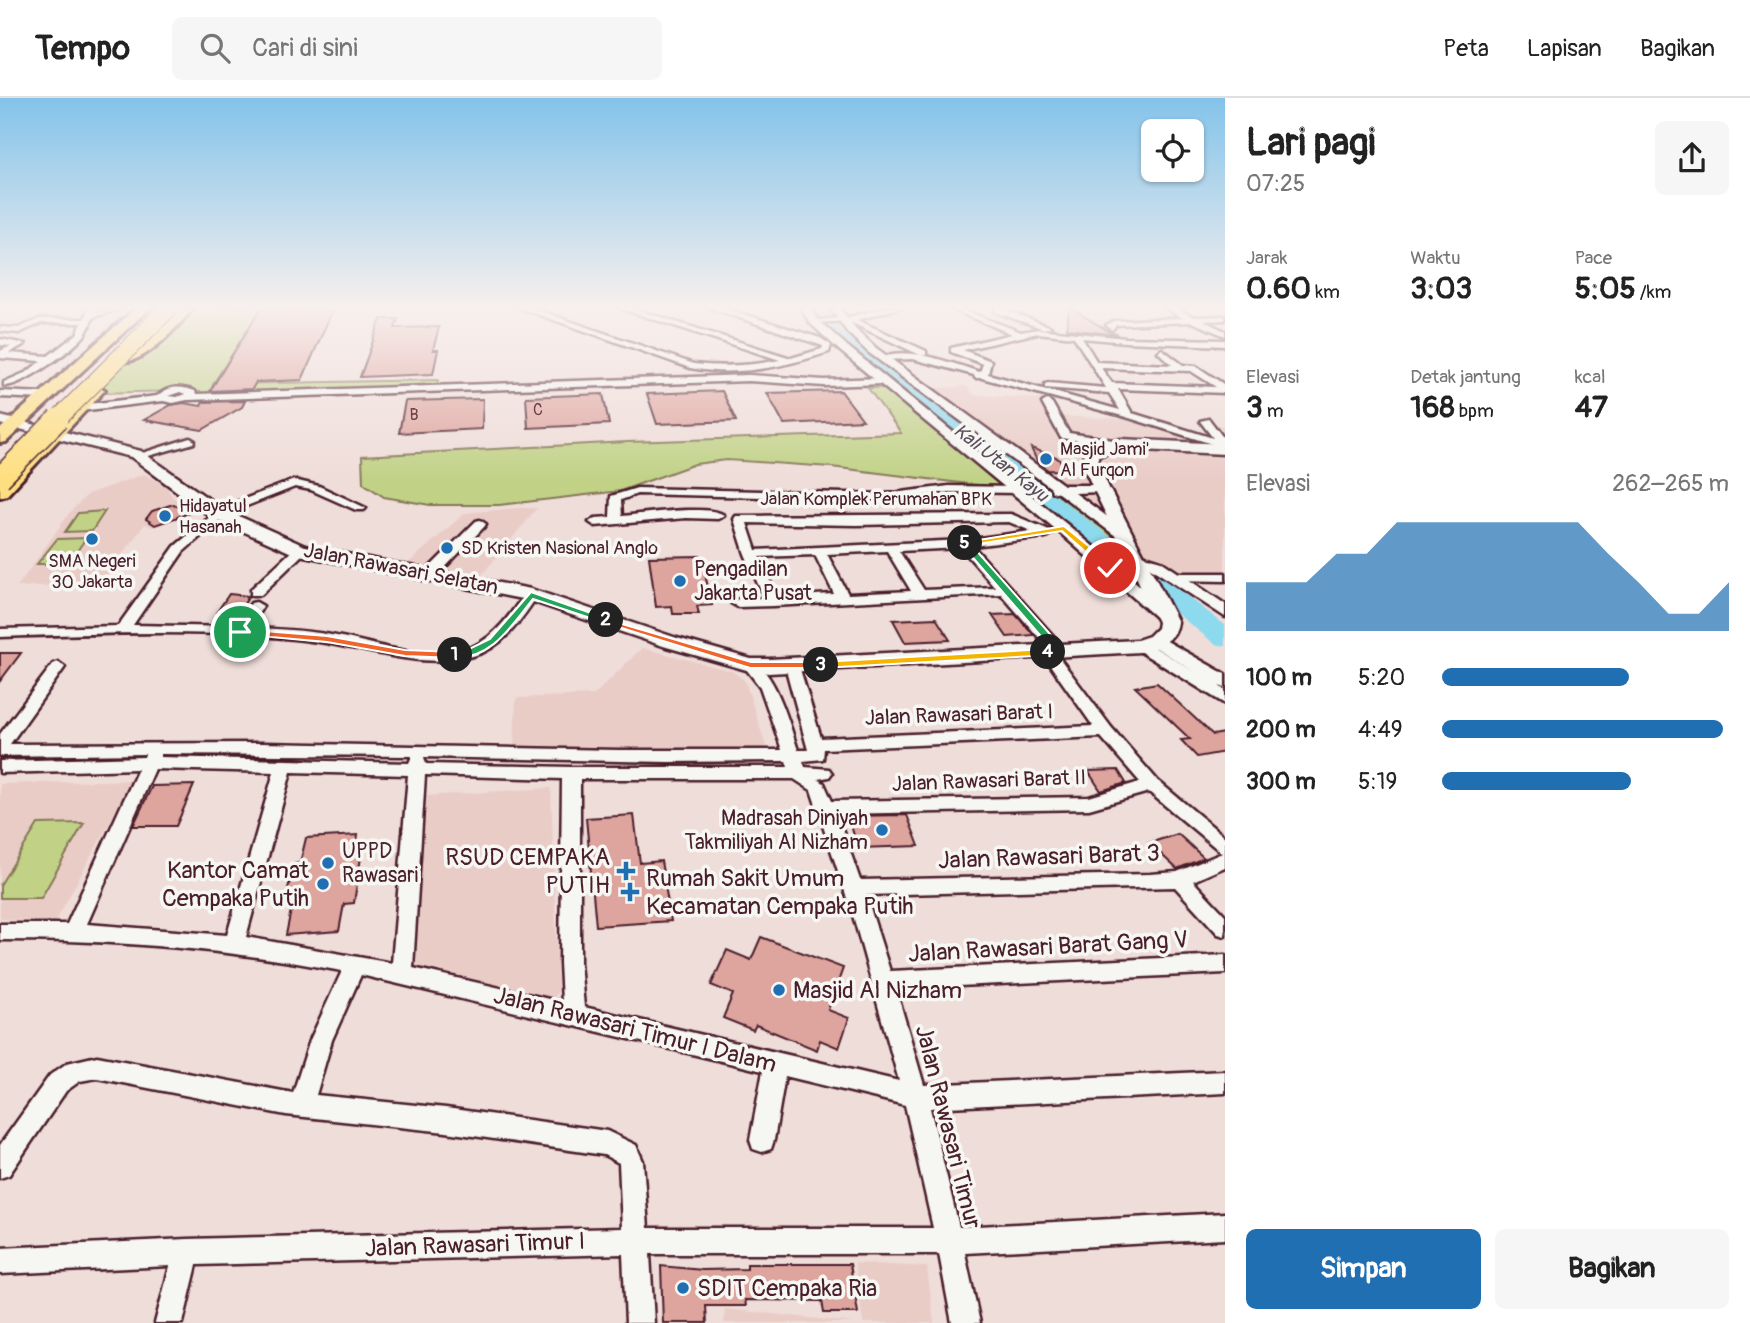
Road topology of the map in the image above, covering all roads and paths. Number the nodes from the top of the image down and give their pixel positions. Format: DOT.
graph roads {
  1 [pos="42,364"];
  2 [pos="76,364"];
  3 [pos="78,364"];
  4 [pos="95,364"];
  5 [pos="113,364"];
  6 [pos="122,364"];
  7 [pos="688,364"];
  8 [pos="780,364"];
  9 [pos="782,364"];
  10 [pos="866,364"];
  11 [pos="892,364"];
  12 [pos="945,364"];
  13 [pos="988,364"];
  14 [pos="1176,364"];
  15 [pos="1096,365"];
  16 [pos="1181,368"];
  17 [pos="74,369"];
  18 [pos="805,370"];
  19 [pos="816,372"];
  20 [pos="900,372"];
  21 [pos="880,376"];
  22 [pos="978,376"];
  23 [pos="7,384"];
  24 [pos="1021,387"];
  25 [pos="1223,387"];
  26 [pos="1113,388"];
  27 [pos="94,393"];
  28 [pos="0,394"];
  29 [pos="165,395"];
  30 [pos="46,396"];
  31 [pos="1047,403"];
  32 [pos="78,411"];
  33 [pos="1129,415"];
  34 [pos="5,421"];
  35 [pos="1205,421"];
  36 [pos="55,435"];
  37 [pos="987,437"];
  38 [pos="0,438"];
  39 [pos="957,440"];
  40 [pos="190,441"];
  41 [pos="1119,444"];
  42 [pos="1224,446"];
  43 [pos="0,450"];
  44 [pos="37,455"];
  45 [pos="138,456"];
  46 [pos="0,458"];
  47 [pos="0,478"];
  48 [pos="1101,488"];
  49 [pos="1054,489"];
  50 [pos="1020,490"];
  51 [pos="0,491"];
  52 [pos="360,508"];
  53 [pos="218,513"];
  54 [pos="718,515"];
  55 [pos="616,520"];
  56 [pos="594,522"];
  57 [pos="480,524"];
  58 [pos="1064,528"];
  59 [pos="1046,533"];
  60 [pos="1126,537"];
  61 [pos="964,544"];
  62 [pos="890,547"];
  63 [pos="300,550"];
  64 [pos="819,550"];
  65 [pos="751,554"];
  66 [pos="1141,565"];
  67 [pos="429,577"];
  68 [pos="1175,577"];
  69 [pos="1225,577"];
  70 [pos="1005,590"];
  71 [pos="920,594"];
  72 [pos="531,595"];
  73 [pos="843,598"];
  74 [pos="773,601"];
  75 [pos="738,603"];
  76 [pos="1161,607"];
  77 [pos="1225,612"];
  78 [pos="123,629"];
  79 [pos="240,632"];
  80 [pos="0,633"];
  81 [pos="1148,643"];
  82 [pos="1054,652"];
  83 [pos="792,666"];
  84 [pos="58,667"];
  85 [pos="762,672"];
  86 [pos="1225,682"];
  87 [pos="1225,698"];
  88 [pos="1105,731"];
  89 [pos="0,748"];
  90 [pos="816,749"];
  91 [pos="791,755"];
  92 [pos="153,756"];
  93 [pos="418,759"];
  94 [pos="284,766"];
  95 [pos="0,767"];
  96 [pos="571,773"];
  97 [pos="799,774"];
  98 [pos="1152,785"];
  99 [pos="822,790"];
  100 [pos="1225,847"];
  101 [pos="1225,859"];
  102 [pos="1179,879"];
  103 [pos="852,888"];
  104 [pos="1225,928"];
  105 [pos="74,931"];
  106 [pos="0,932"];
  107 [pos="234,944"];
  108 [pos="355,965"];
  109 [pos="1221,965"];
  110 [pos="402,974"];
  111 [pos="883,980"];
  112 [pos="574,1016"];
  113 [pos="776,1064"];
  114 [pos="1225,1082"];
  115 [pos="915,1096"];
  116 [pos="301,1105"];
  117 [pos="762,1140"];
  118 [pos="0,1167"];
  119 [pos="1225,1226"];
  120 [pos="634,1241"];
  121 [pos="950,1241"];
  122 [pos="187,1252"];
  123 [pos="0,1261"];
  124 [pos="169,1323"];
  125 [pos="640,1323"];
  126 [pos="966,1323"];
  1 -- 23 [label="street"];
  2 -- 17 [label="highway"];
  3 -- 17 [label="highway"];
  4 -- 46 [label="highway"];
  5 -- 47 [label="highway, bridge"];
  6 -- 27 [label="highway"];
  7 -- 8 [label="street"];
  9 -- 18 [label="street"];
  10 -- 21 [label="street"];
  11 -- 20 [label="street"];
  12 -- 22 [label="street"];
  13 -- 22 [label="street"];
  14 -- 16 [label="street"];
  15 -- 16 [label="street"];
  15 -- 26 [label="street"];
  16 -- 25 [label="street"];
  17 -- 30 [label="highway"];
  19 -- 21 [label="street"];
  20 -- 21 [label="street"];
  20 -- 37 [label="street"];
  21 -- 29 [label="street"];
  21 -- 39 [label="street"];
  22 -- 24 [label="street"];
  24 -- 26 [label="street"];
  24 -- 33 [label="street"];
  25 -- 26 [label="street"];
  26 -- 33 [label="street"];
  27 -- 29 [label="street"];
  27 -- 32 [label="highway"];
  28 -- 30 [label="street"];
  29 -- 32 [label="street"];
  30 -- 34 [label="highway"];
  31 -- 41 [label="street"];
  32 -- 34 [label="highway"];
  32 -- 36 [label="highway"];
  33 -- 42 [label="street"];
  34 -- 36 [label="main road, Jalan Rawasari Selatan"];
  34 -- 38 [label="highway"];
  35 -- 42 [label="street"];
  36 -- 43 [label="highway"];
  36 -- 44 [label="highway"];
  36 -- 45 [label="main road, Jalan Rawasari Selatan"];
  37 -- 39 [label="street"];
  37 -- 49 [label="street"];
  39 -- 50 [label="street"];
  40 -- 45 [label="street"];
  41 -- 42 [label="main road"];
  41 -- 48 [label="main road"];
  44 -- 46 [label="highway"];
  44 -- 51 [label="highway"];
  45 -- 53 [label="main road, Jalan Rawasari Selatan"];
  48 -- 49 [label="street"];
  48 -- 60 [label="main road"];
  49 -- 50 [label="street"];
  49 -- 60 [label="street"];
  50 -- 55 [label="street"];
  50 -- 58 [label="street"];
  52 -- 53 [label="street"];
  53 -- 63 [label="main road, Jalan Rawasari Selatan"];
  53 -- 78 [label="street"];
  54 -- 55 [label="street"];
  55 -- 56 [label="street"];
  57 -- 67 [label="street"];
  58 -- 59 [label="street, Jalan Komplek Perumahan BPK"];
  58 -- 76 [label="street"];
  59 -- 61 [label="street, Jalan Komplek Perumahan BPK"];
  59 -- 65 [label="street, Jalan Komplek Perumahan BPK"];
  60 -- 66 [label="main road"];
  61 -- 62 [label="street, Jalan Komplek Perumahan BPK"];
  61 -- 70 [label="street"];
  62 -- 64 [label="street, Jalan Komplek Perumahan BPK"];
  62 -- 71 [label="street"];
  63 -- 67 [label="main road, Jalan Rawasari Selatan"];
  63 -- 79 [label="street"];
  64 -- 65 [label="street, Jalan Komplek Perumahan BPK"];
  64 -- 73 [label="street"];
  65 -- 74 [label="street, Jalan Komplek Perumahan BPK"];
  66 -- 68 [label="street"];
  66 -- 76 [label="main road"];
  67 -- 72 [label="main road, Jalan Rawasari Selatan"];
  68 -- 69 [label="street"];
  68 -- 77 [label="street"];
  70 -- 71 [label="street"];
  70 -- 82 [label="street"];
  71 -- 73 [label="street"];
  72 -- 79 [label="street"];
  72 -- 85 [label="main road, Jalan Rawasari Selatan"];
  73 -- 74 [label="street"];
  74 -- 75 [label="street"];
  76 -- 81 [label="main road"];
  78 -- 79 [label="street"];
  78 -- 80 [label="street"];
  81 -- 82 [label="main road, Jalan Rawasari Selatan"];
  81 -- 86 [label="street"];
  81 -- 87 [label="street"];
  82 -- 83 [label="main road, Jalan Rawasari Selatan"];
  82 -- 88 [label="street"];
  83 -- 85 [label="main road, Jalan Rawasari Selatan"];
  83 -- 90 [label="street, Jalan Rawasari Timur"];
  84 -- 89 [label="street"];
  85 -- 91 [label="street"];
  88 -- 90 [label="street, Jalan Rawasari Barat I"];
  88 -- 98 [label="street"];
  89 -- 92 [label="street"];
  90 -- 91 [label="street"];
  90 -- 99 [label="street, Jalan Rawasari Timur"];
  91 -- 93 [label="street"];
  91 -- 97 [label="street"];
  92 -- 93 [label="street"];
  92 -- 94 [label="street"];
  92 -- 95 [label="street"];
  92 -- 105 [label="street"];
  93 -- 94 [label="street"];
  93 -- 96 [label="street"];
  93 -- 110 [label="street"];
  94 -- 107 [label="street"];
  96 -- 97 [label="street"];
  96 -- 112 [label="street"];
  97 -- 99 [label="street"];
  98 -- 99 [label="street, Jalan Rawasari Barat II"];
  98 -- 100 [label="street"];
  99 -- 103 [label="street, Jalan Rawasari Timur"];
  101 -- 102 [label="street"];
  102 -- 103 [label="street, Jalan Rawasari Barat 3"];
  102 -- 104 [label="street, Jalan Rawasari Barat 3"];
  103 -- 111 [label="street, Jalan Rawasari Timur"];
  105 -- 106 [label="street, Jalan Rawasari Timur I Dalam"];
  105 -- 107 [label="street, Jalan Rawasari Timur I Dalam"];
  107 -- 108 [label="street, Jalan Rawasari Timur I Dalam"];
  108 -- 110 [label="street, Jalan Rawasari Timur I Dalam"];
  108 -- 116 [label="street"];
  109 -- 111 [label="street, Jalan Rawasari Barat Gang V"];
  110 -- 112 [label="street, Jalan Rawasari Timur I Dalam"];
  111 -- 115 [label="street, Jalan Rawasari Timur"];
  112 -- 113 [label="street, Jalan Rawasari Timur I Dalam"];
  113 -- 115 [label="street, Jalan Rawasari Timur I Dalam"];
  113 -- 117 [label="street"];
  114 -- 115 [label="street, Jalan Rawasari Timur I Dalam"];
  115 -- 121 [label="street, Jalan Rawasari Timur"];
  116 -- 118 [label="street"];
  116 -- 120 [label="street"];
  119 -- 121 [label="street, Jalan Rawasari Timur I"];
  120 -- 121 [label="street, Jalan Rawasari Timur I"];
  120 -- 122 [label="street, Jalan Rawasari Timur I"];
  120 -- 125 [label="street"];
  121 -- 126 [label="street, Jalan Rawasari Timur"];
  122 -- 123 [label="street, Jalan Rawasari Timur I"];
  122 -- 124 [label="street"];
}
